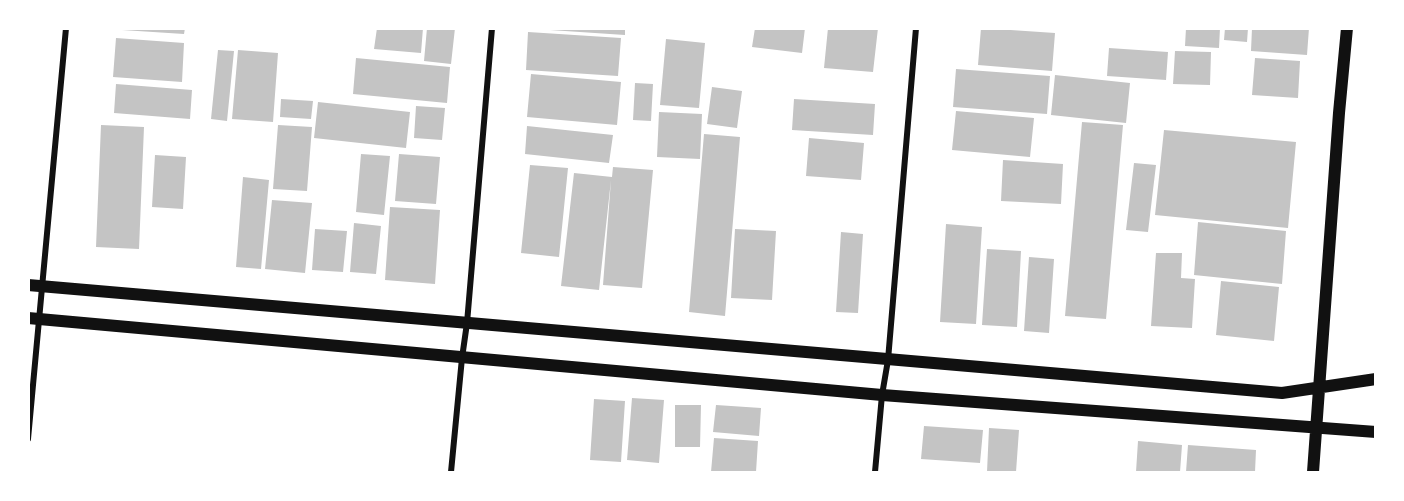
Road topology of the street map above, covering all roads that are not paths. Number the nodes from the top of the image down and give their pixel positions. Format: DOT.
graph roads {
  1 [pos="66,28"];
  2 [pos="492,28"];
  3 [pos="916,28"];
  4 [pos="1347,28"];
  5 [pos="28,285"];
  6 [pos="43,286"];
  7 [pos="34,319"];
  8 [pos="467,323"];
  9 [pos="462,358"];
  10 [pos="888,360"];
  11 [pos="1376,379"];
  12 [pos="1320,387"];
  13 [pos="882,394"];
  14 [pos="1317,428"];
  15 [pos="1376,432"];
  16 [pos="28,440"];
  17 [pos="451,472"];
  18 [pos="875,472"];
  19 [pos="1313,472"];
  1 -- 6 [label="street"];
  2 -- 8 [label="street"];
  3 -- 10 [label="street"];
  4 -- 12 [label="main road"];
  5 -- 6 [label="main road"];
  6 -- 7 [label="street"];
  6 -- 8 [label="main road"];
  7 -- 9 [label="main road"];
  7 -- 16 [label="street"];
  8 -- 9 [label="street"];
  8 -- 10 [label="main road"];
  9 -- 13 [label="main road"];
  9 -- 17 [label="street"];
  10 -- 12 [label="main road"];
  10 -- 13 [label="street"];
  11 -- 12 [label="main road"];
  12 -- 14 [label="main road"];
  13 -- 14 [label="main road"];
  13 -- 18 [label="street"];
  14 -- 15 [label="main road"];
  14 -- 19 [label="main road"];
}
